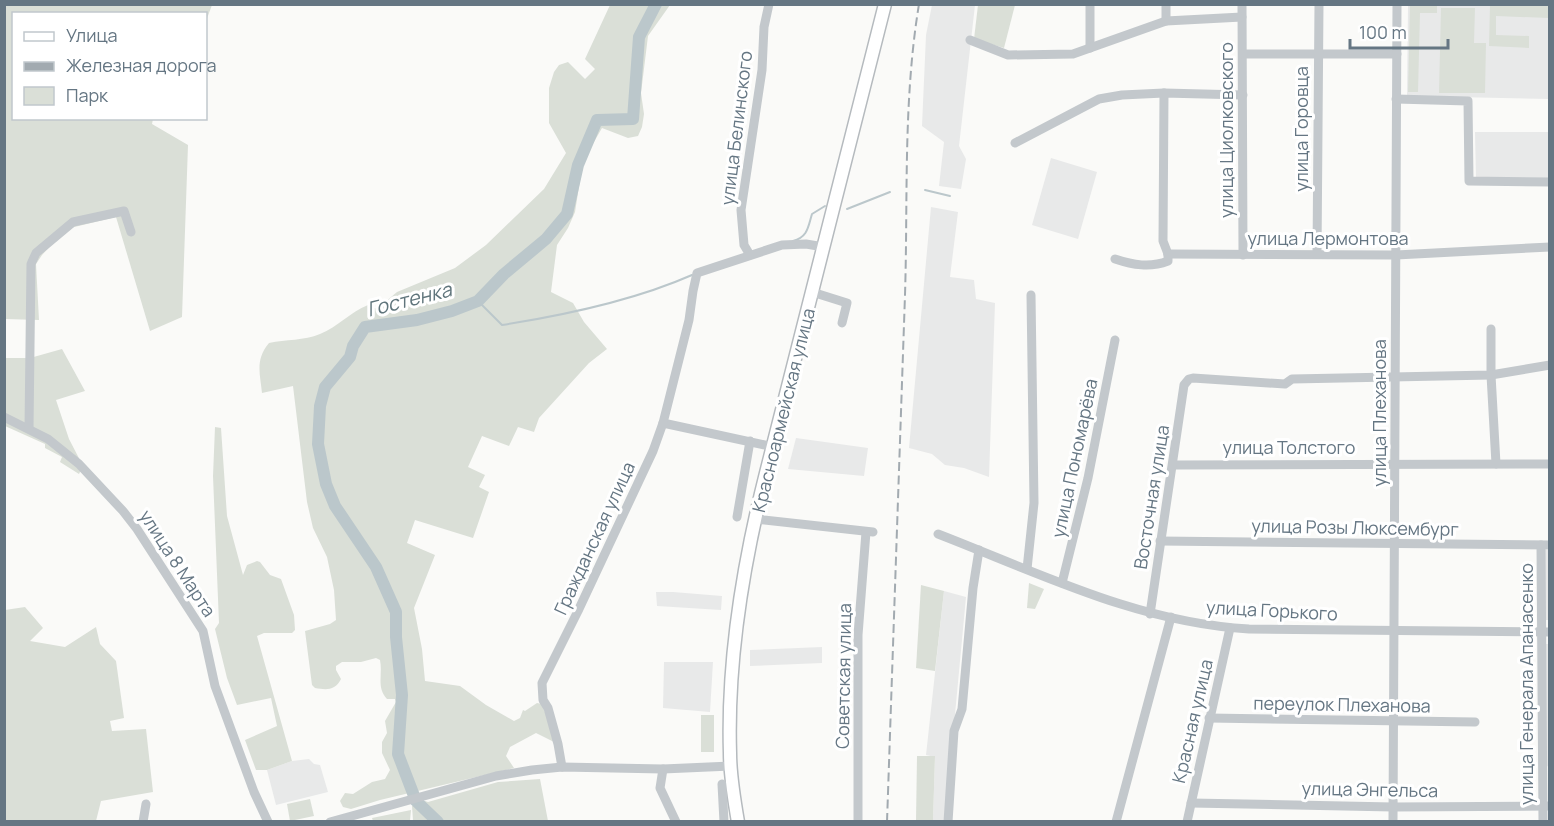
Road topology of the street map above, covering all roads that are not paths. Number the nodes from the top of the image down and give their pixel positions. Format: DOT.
graph roads {
  1 [pos="768,4"];
  2 [pos="885,4"];
  3 [pos="1090,4"];
  4 [pos="1166,4"];
  5 [pos="1242,4"];
  6 [pos="1319,4"];
  7 [pos="1397,4"];
  8 [pos="1242,17"];
  9 [pos="1166,21"];
  10 [pos="970,40"];
  11 [pos="1090,48"];
  12 [pos="1243,54"];
  13 [pos="1318,54"];
  14 [pos="1397,54"];
  15 [pos="1164,93"];
  16 [pos="1243,95"];
  17 [pos="1396,99"];
  18 [pos="1015,143"];
  19 [pos="1550,182"];
  20 [pos="131,232"];
  21 [pos="824,247"];
  22 [pos="1550,247"];
  23 [pos="1168,254"];
  24 [pos="1317,254"];
  25 [pos="750,255"];
  26 [pos="1243,255"];
  27 [pos="1396,255"];
  28 [pos="1115,259"];
  29 [pos="812,292"];
  30 [pos="1031,295"];
  31 [pos="842,323"];
  32 [pos="1491,329"];
  33 [pos="1115,340"];
  34 [pos="1550,364"];
  35 [pos="1491,375"];
  36 [pos="1396,376"];
  37 [pos="4,417"];
  38 [pos="663,423"];
  39 [pos="29,428"];
  40 [pos="750,441"];
  41 [pos="774,447"];
  42 [pos="1395,464"];
  43 [pos="1496,464"];
  44 [pos="1550,464"];
  45 [pos="1173,465"];
  46 [pos="737,517"];
  47 [pos="755,519"];
  48 [pos="938,534"];
  49 [pos="1160,541"];
  50 [pos="1395,544"];
  51 [pos="1545,545"];
  52 [pos="979,550"];
  53 [pos="1027,569"];
  54 [pos="1062,583"];
  55 [pos="1150,614"];
  56 [pos="1171,617"];
  57 [pos="1230,628"];
  58 [pos="1395,631"];
  59 [pos="1546,632"];
  60 [pos="1209,718"];
  61 [pos="1394,722"];
  62 [pos="1475,722"];
  63 [pos="730,766"];
  64 [pos="562,767"];
  65 [pos="663,769"];
  66 [pos="722,784"];
  67 [pos="1191,803"];
  68 [pos="146,804"];
  69 [pos="1546,805"];
  70 [pos="1394,807"];
  71 [pos="143,822"];
  72 [pos="268,822"];
  73 [pos="330,822"];
  74 [pos="676,822"];
  75 [pos="724,822"];
  76 [pos="738,822"];
  77 [pos="858,822"];
  78 [pos="948,822"];
  79 [pos="1116,822"];
  80 [pos="1187,822"];
  81 [pos="1393,822"];
  82 [pos="1543,822"];
  1 -- 25 [label="street, улица Белинского"];
  2 -- 21 [label="main road, Красноармейская улица"];
  3 -- 11 [label="street"];
  4 -- 9 [label="street"];
  5 -- 8 [label="street, улица Циолковского"];
  6 -- 13 [label="street, улица Горовца"];
  7 -- 14 [label="street, улица Плеханова"];
  8 -- 9 [label="street"];
  8 -- 12 [label="street, улица Циолковского"];
  9 -- 11 [label="street"];
  10 -- 11 [label="street"];
  12 -- 13 [label="street"];
  12 -- 16 [label="street, улица Циолковского"];
  13 -- 14 [label="street"];
  13 -- 24 [label="street, улица Горовца"];
  14 -- 17 [label="street, улица Плеханова"];
  15 -- 16 [label="street"];
  15 -- 18 [label="street"];
  15 -- 23 [label="street"];
  16 -- 26 [label="street, улица Циолковского"];
  17 -- 19 [label="street"];
  17 -- 27 [label="street, улица Плеханова"];
  20 -- 39 [label="street"];
  21 -- 25 [label="street"];
  21 -- 29 [label="main road, Красноармейская улица"];
  22 -- 27 [label="street, улица Лермонтова"];
  23 -- 26 [label="street, улица Лермонтова"];
  23 -- 28 [label="street, улица Лермонтова"];
  24 -- 26 [label="street, улица Лермонтова"];
  24 -- 27 [label="street, улица Лермонтова"];
  25 -- 38 [label="street, Гражданская улица"];
  27 -- 36 [label="street, улица Плеханова"];
  29 -- 31 [label="street"];
  29 -- 41 [label="main road, Красноармейская улица"];
  30 -- 53 [label="street"];
  32 -- 35 [label="street"];
  33 -- 54 [label="street, улица Пономарёва"];
  34 -- 35 [label="street"];
  35 -- 36 [label="street"];
  35 -- 43 [label="street"];
  36 -- 42 [label="street, улица Плеханова"];
  36 -- 45 [label="street, Восточная улица"];
  37 -- 39 [label="street, улица 8 Марта"];
  38 -- 40 [label="street"];
  38 -- 64 [label="street, Гражданская улица"];
  39 -- 72 [label="street, улица 8 Марта"];
  40 -- 41 [label="street"];
  40 -- 46 [label="street"];
  41 -- 47 [label="main road, Красноармейская улица"];
  42 -- 43 [label="street, улица Толстого"];
  42 -- 45 [label="street, улица Толстого"];
  42 -- 50 [label="street, улица Плеханова"];
  43 -- 44 [label="street, улица Толстого"];
  45 -- 49 [label="street, Восточная улица"];
  47 -- 63 [label="main road, Красноармейская улица"];
  47 -- 77 [label="street, Советская улица"];
  48 -- 52 [label="street, улица Горького"];
  49 -- 50 [label="street, улица Розы Люксембург"];
  49 -- 55 [label="street, Восточная улица"];
  50 -- 51 [label="street, улица Розы Люксембург"];
  50 -- 58 [label="street, улица Плеханова"];
  51 -- 59 [label="street, улица Генерала Апанасенко"];
  52 -- 53 [label="street, улица Горького"];
  52 -- 78 [label="street"];
  53 -- 54 [label="street, улица Горького"];
  54 -- 55 [label="street, улица Горького"];
  55 -- 56 [label="street, улица Горького"];
  56 -- 57 [label="street, улица Горького"];
  56 -- 79 [label="street"];
  57 -- 58 [label="street, улица Горького"];
  57 -- 60 [label="street, Красная улица"];
  58 -- 59 [label="street, улица Горького"];
  58 -- 61 [label="street, улица Плеханова"];
  59 -- 69 [label="street, улица Генерала Апанасенко"];
  60 -- 61 [label="street, переулок Плеханова"];
  60 -- 67 [label="street, Красная улица"];
  61 -- 62 [label="street, переулок Плеханова"];
  61 -- 70 [label="street, улица Плеханова"];
  63 -- 65 [label="street"];
  63 -- 76 [label="main road, Красноармейская улица"];
  64 -- 65 [label="street"];
  64 -- 73 [label="street"];
  65 -- 74 [label="street"];
  66 -- 75 [label="street"];
  67 -- 70 [label="street, улица Энгельса"];
  67 -- 80 [label="street, Красная улица"];
  68 -- 71 [label="street"];
  69 -- 70 [label="street, улица Энгельса"];
  69 -- 82 [label="street, улица Генерала Апанасенко"];
  70 -- 81 [label="street, улица Плеханова"];
}
